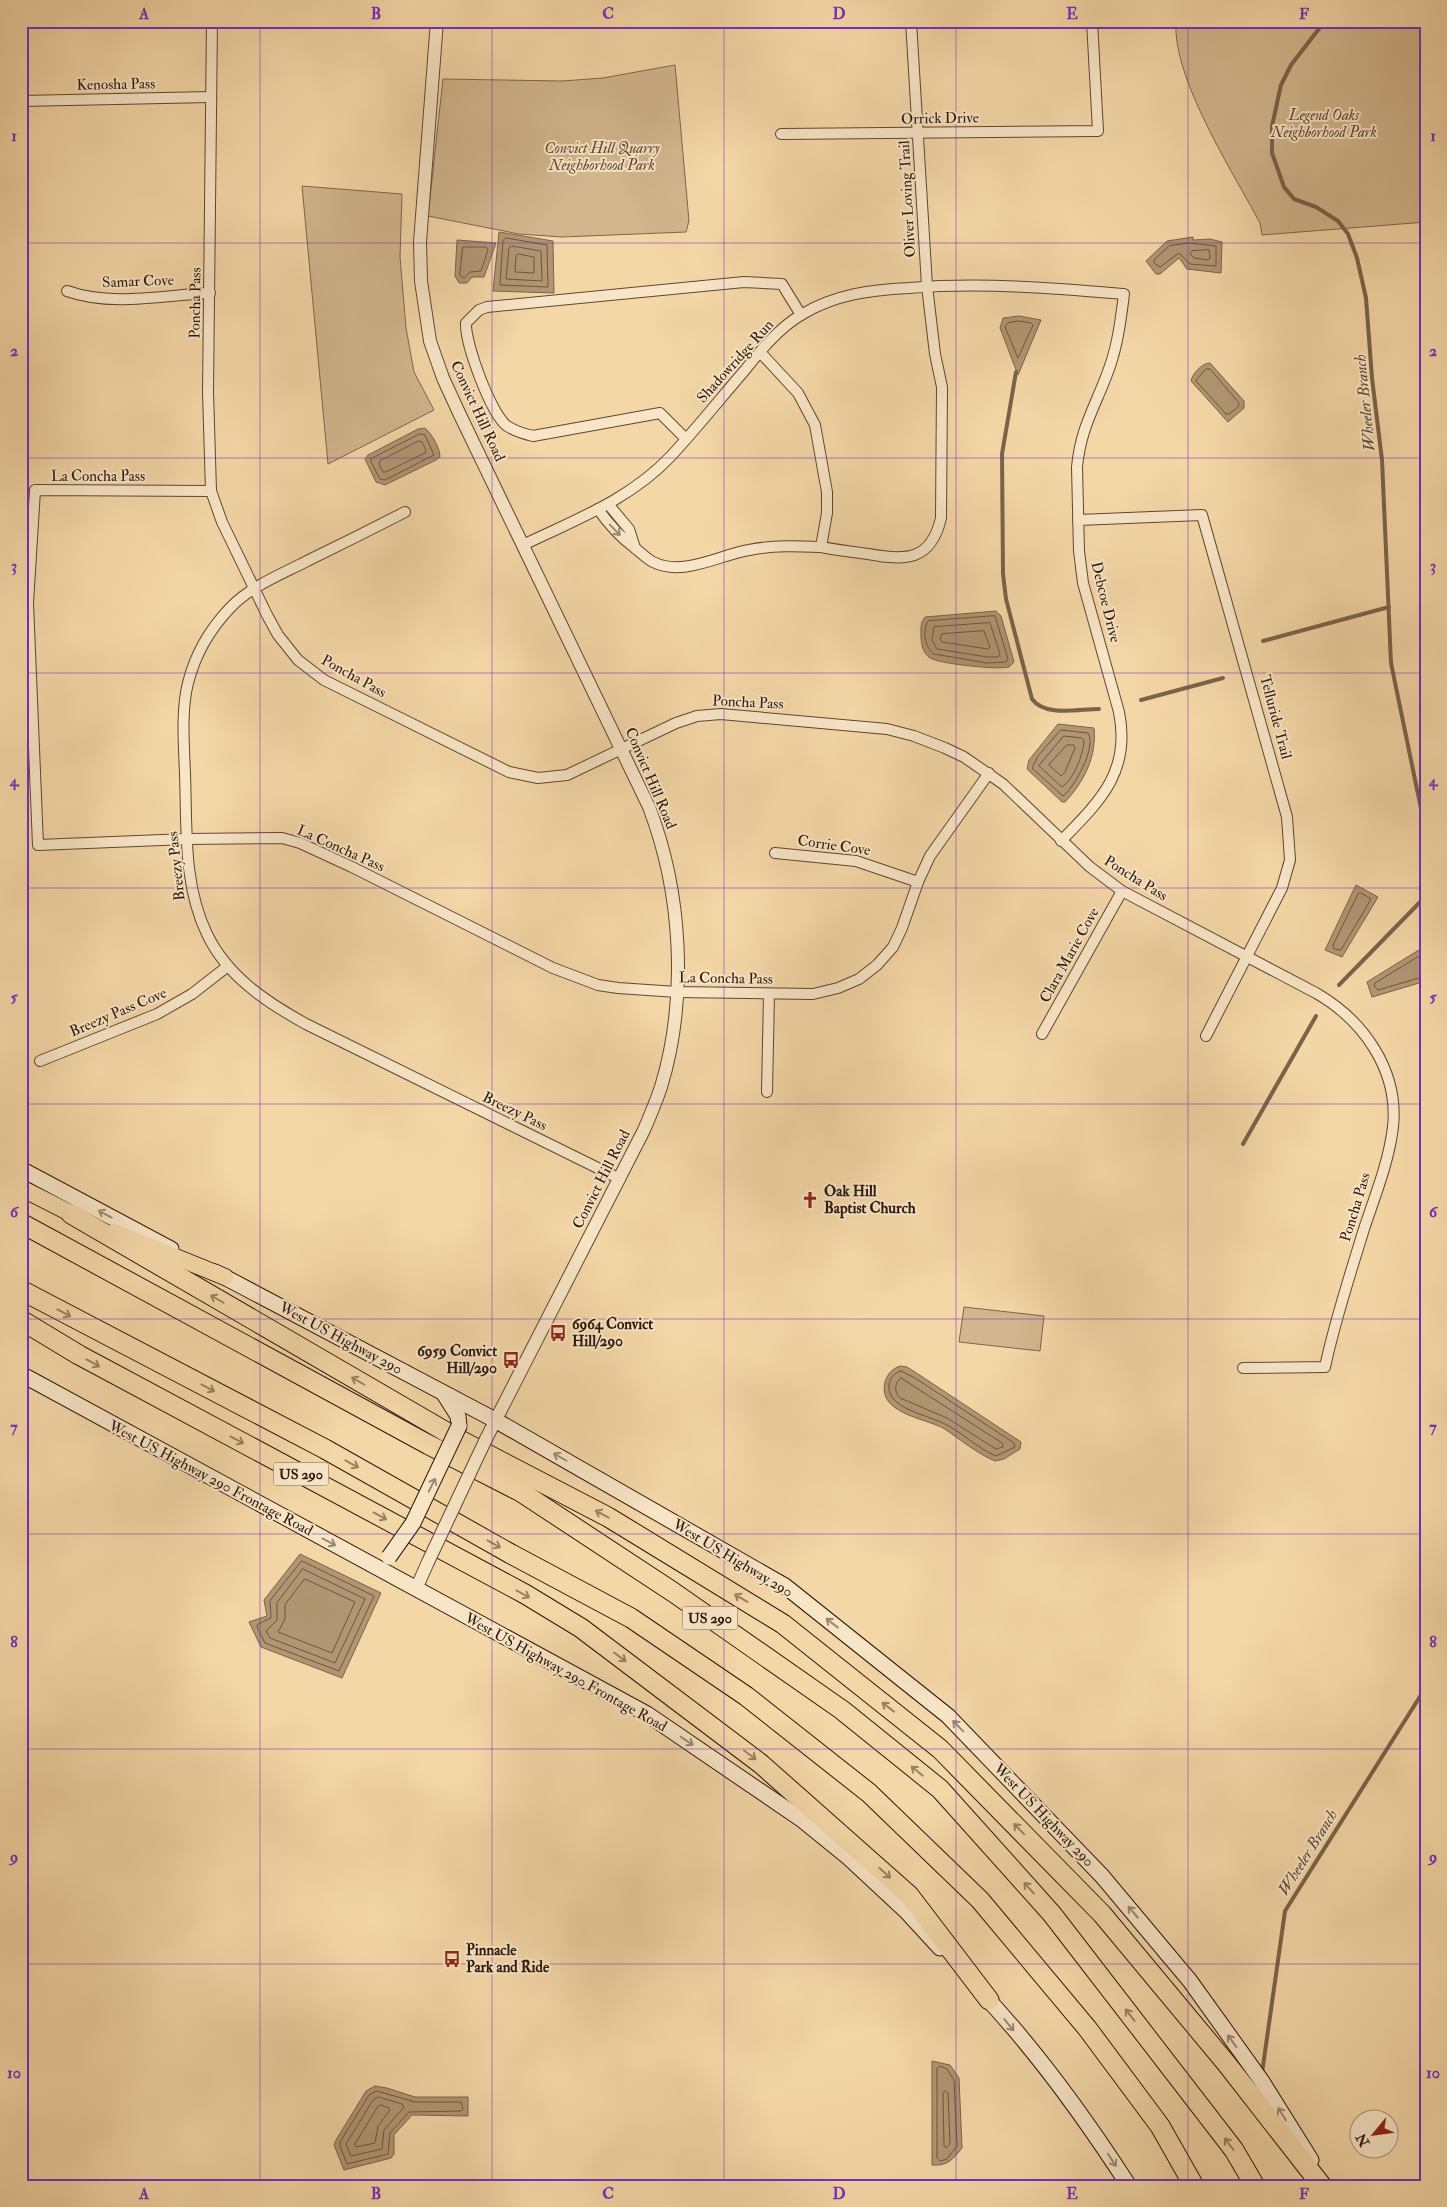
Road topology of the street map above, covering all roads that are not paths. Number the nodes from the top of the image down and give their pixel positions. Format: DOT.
graph roads {
  1 [pos="212,21"];
  2 [pos="437,21"];
  3 [pos="911,21"];
  4 [pos="1092,21"];
  5 [pos="211,97"];
  6 [pos="21,101"];
  7 [pos="918,133"];
  8 [pos="781,134"];
  9 [pos="927,286"];
  10 [pos="67,291"];
  11 [pos="210,293"];
  12 [pos="1124,294"];
  13 [pos="801,314"];
  14 [pos="760,352"];
  15 [pos="686,438"];
  16 [pos="211,491"];
  17 [pos="608,504"];
  18 [pos="598,509"];
  19 [pos="405,512"];
  20 [pos="1078,520"];
  21 [pos="523,545"];
  22 [pos="822,547"];
  23 [pos="635,548"];
  24 [pos="253,588"];
  25 [pos="25,603"];
  26 [pos="622,750"];
  27 [pos="989,773"];
  28 [pos="187,839"];
  29 [pos="1061,841"];
  30 [pos="774,853"];
  31 [pos="918,882"];
  32 [pos="1122,891"];
  33 [pos="1248,957"];
  34 [pos="228,966"];
  35 [pos="677,992"];
  36 [pos="769,994"];
  37 [pos="1042,1034"];
  38 [pos="1206,1036"];
  39 [pos="40,1061"];
  40 [pos="767,1092"];
  41 [pos="21,1169"];
  42 [pos="620,1179"];
  43 [pos="21,1188"];
  44 [pos="71,1214"];
  45 [pos="21,1223"];
  46 [pos="226,1277"];
  47 [pos="21,1290"];
  48 [pos="21,1320"];
  49 [pos="1244,1368"];
  50 [pos="21,1374"];
  51 [pos="304,1377"];
  52 [pos="443,1392"];
  53 [pos="495,1420"];
  54 [pos="460,1433"];
  55 [pos="363,1560"];
  56 [pos="416,1589"];
  57 [pos="988,2000"];
  58 [pos="1128,2186"];
  59 [pos="1194,2186"];
  60 [pos="1254,2186"];
  61 [pos="1324,2186"];
  1 -- 5 [label="street, Poncha Pass"];
  2 -- 21 [label="street, Convict Hill Road"];
  3 -- 7 [label="street, Oliver Loving Trail"];
  4 -- 7 [label="street, Orrick Drive"];
  5 -- 6 [label="street, Kenosha Pass"];
  5 -- 11 [label="street, Poncha Pass"];
  7 -- 8 [label="street, Orrick Drive"];
  7 -- 9 [label="street, Oliver Loving Trail"];
  9 -- 12 [label="street, Shadowridge Run"];
  9 -- 13 [label="street, Shadowridge Run"];
  9 -- 22 [label="street, Oliver Loving Trail"];
  10 -- 11 [label="street, Samar Cove"];
  11 -- 16 [label="street, Poncha Pass"];
  12 -- 20 [label="street, Debcoe Drive"];
  13 -- 14 [label="street, Shadowridge Run"];
  13 -- 15 [label="street"];
  14 -- 15 [label="street, Shadowridge Run"];
  14 -- 22 [label="street"];
  15 -- 17 [label="street, Shadowridge Run"];
  16 -- 24 [label="street, Poncha Pass"];
  16 -- 25 [label="street, La Concha Pass"];
  17 -- 18 [label="street, Shadowridge Run"];
  17 -- 23 [label="street"];
  18 -- 21 [label="street, Shadowridge Run"];
  18 -- 23 [label="street, Oliver Loving Trail, one-way"];
  19 -- 24 [label="street, Breezy Pass"];
  20 -- 29 [label="street, Debcoe Drive"];
  20 -- 33 [label="street, Telluride Trail"];
  21 -- 26 [label="street, Convict Hill Road"];
  22 -- 23 [label="street, Oliver Loving Trail"];
  24 -- 26 [label="street, Poncha Pass"];
  24 -- 28 [label="street, Breezy Pass"];
  25 -- 28 [label="street, La Concha Pass"];
  26 -- 27 [label="street, Poncha Pass"];
  26 -- 35 [label="street, Convict Hill Road"];
  27 -- 29 [label="street, Poncha Pass"];
  27 -- 31 [label="street, La Concha Pass"];
  28 -- 34 [label="street, Breezy Pass"];
  28 -- 35 [label="street, La Concha Pass"];
  29 -- 32 [label="street, Poncha Pass"];
  30 -- 31 [label="street, Corrie Cove"];
  31 -- 36 [label="street, La Concha Pass"];
  32 -- 33 [label="street, Poncha Pass"];
  32 -- 37 [label="street, Clara Marie Cove"];
  33 -- 38 [label="street, Telluride Trail"];
  33 -- 49 [label="street, Poncha Pass"];
  34 -- 39 [label="street, Breezy Pass Cove"];
  34 -- 42 [label="street, Breezy Pass"];
  35 -- 36 [label="street, La Concha Pass"];
  35 -- 42 [label="street, Convict Hill Road"];
  36 -- 40 [label="street"];
  46 -- 41 [label="main road, West US Highway 290, one-way"];
  42 -- 53 [label="street, Convict Hill Road"];
  43 -- 44 [label="main road"];
  44 -- 46 [label="main road"];
  54 -- 44 [label="highway, one-way"];
  45 -- 51 [label="highway, US 290"];
  46 -- 52 [label="main road, West US Highway 290"];
  47 -- 59 [label="highway, US 290, one-way"];
  48 -- 57 [label="highway, US 290, one-way"];
  50 -- 55 [label="main road, West US Highway 290 Frontage Road, one-way"];
  51 -- 54 [label="highway"];
  60 -- 51 [label="highway, US 290, one-way"];
  52 -- 53 [label="main road, West US Highway 290"];
  52 -- 54 [label="main road"];
  53 -- 56 [label="street, Convict Hill Road, bridge"];
  61 -- 53 [label="main road, West US Highway 290, one-way"];
  55 -- 54 [label="main road, one-way, bridge"];
  61 -- 54 [label="highway, one-way"];
  55 -- 56 [label="main road, West US Highway 290 Frontage Road"];
  56 -- 57 [label="main road, West US Highway 290 Frontage Road, one-way"];
  57 -- 58 [label="main road, West US Highway 290 Frontage Road, one-way"];
}
